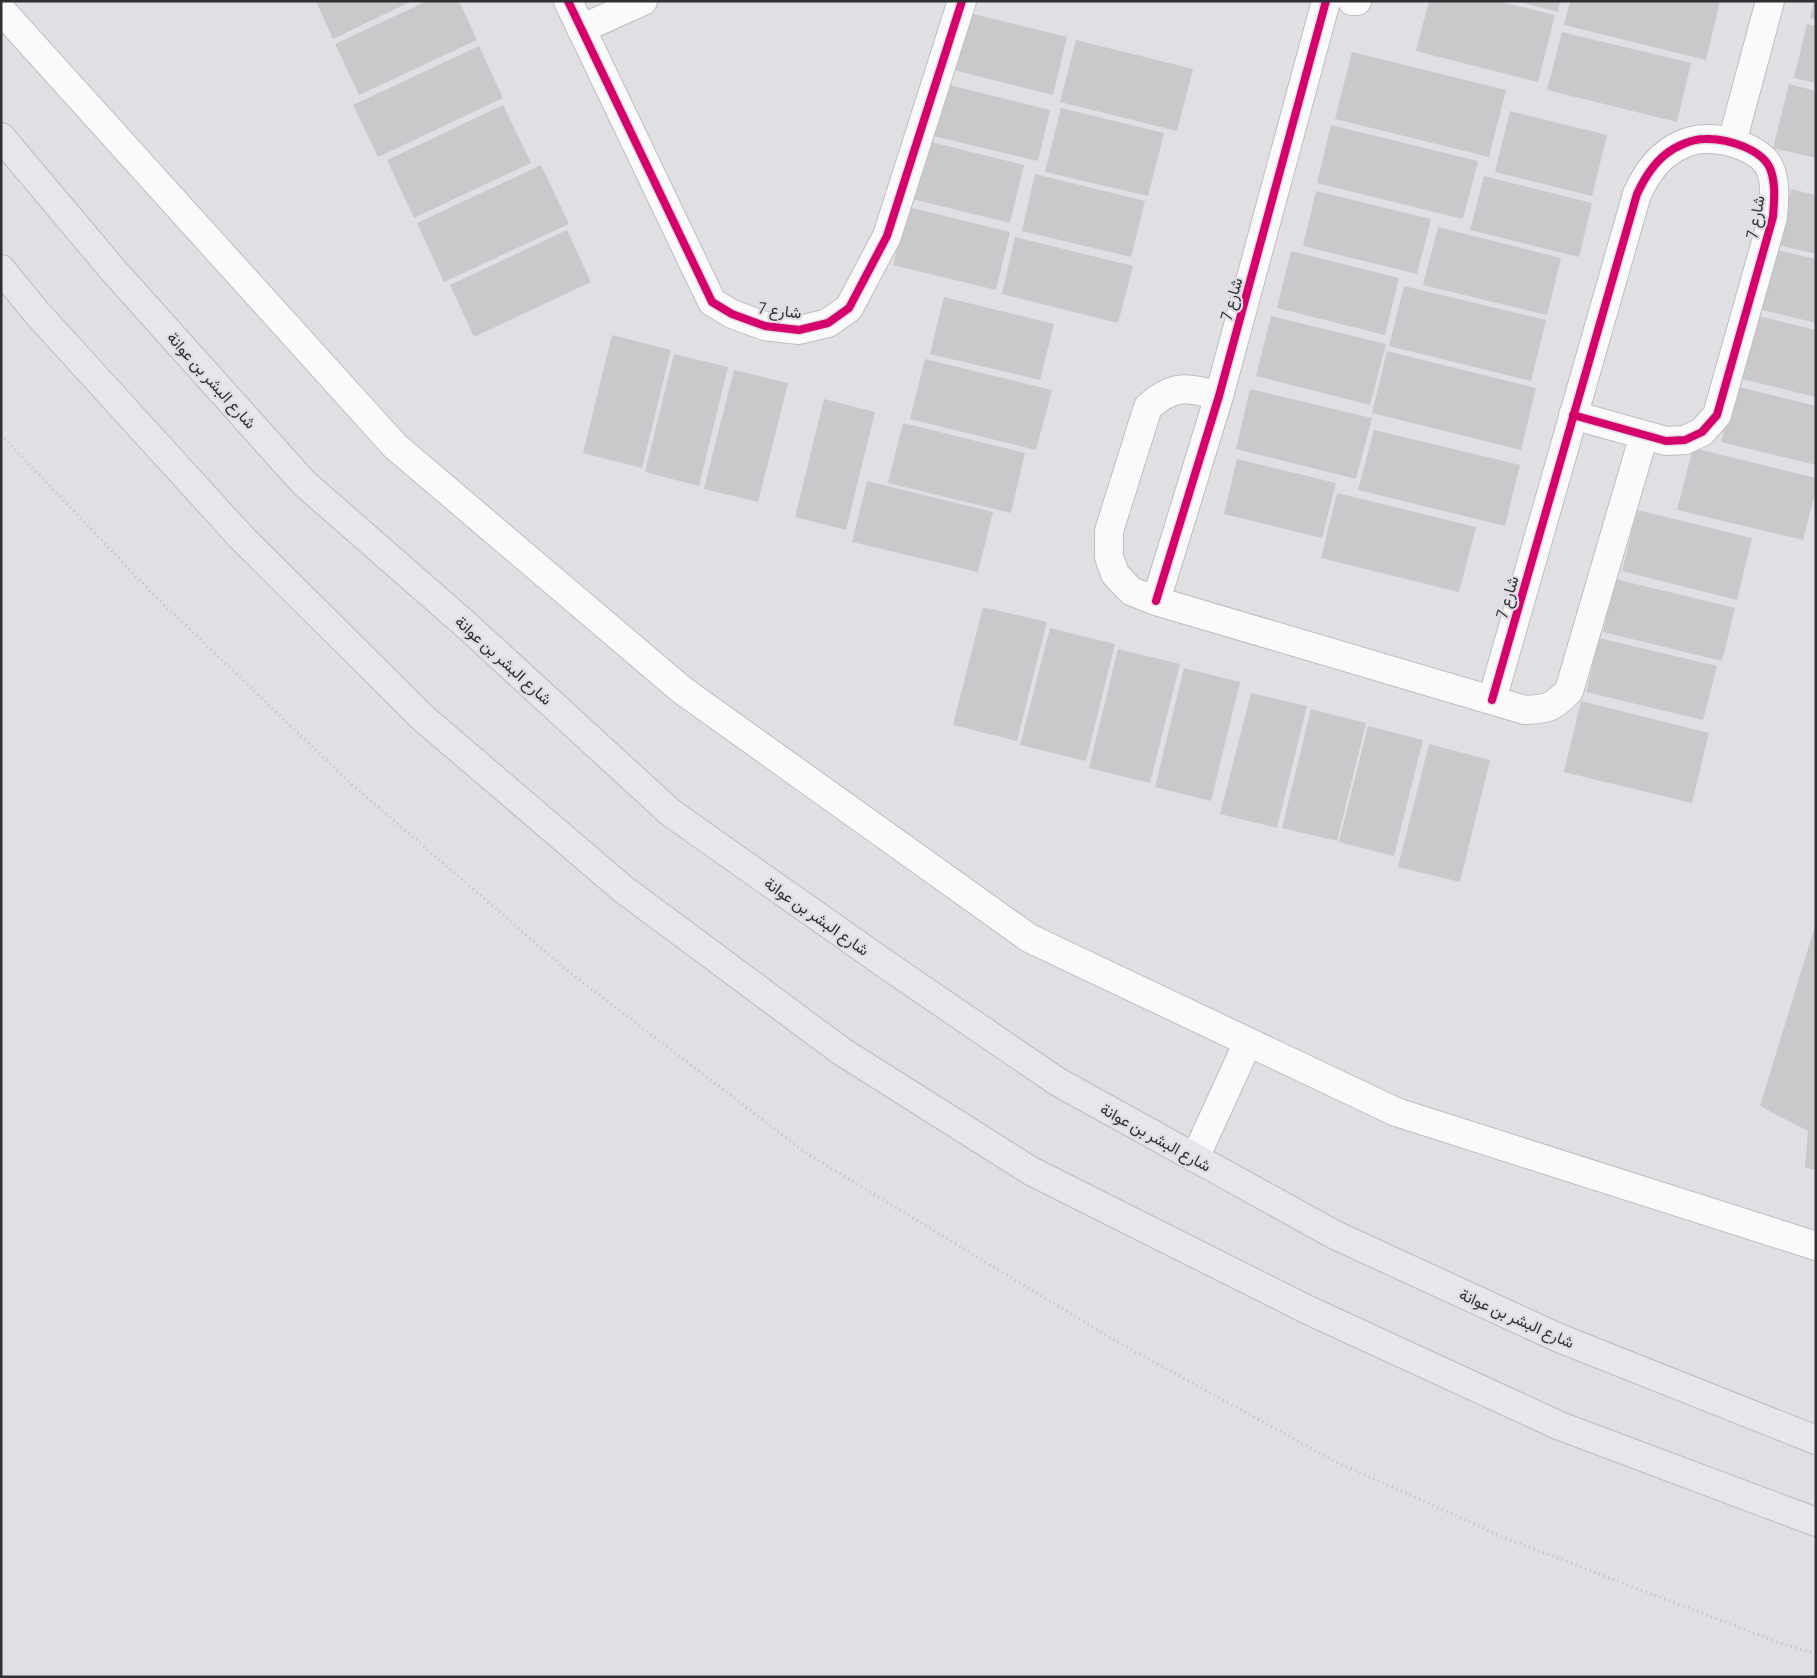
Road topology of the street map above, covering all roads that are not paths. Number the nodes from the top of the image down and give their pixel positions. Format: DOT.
graph roads {
  1 [pos="568,1"];
  2 [pos="643,1"];
  3 [pos="962,1"];
  4 [pos="1326,1"];
  5 [pos="1352,1"];
  6 [pos="1357,1"];
  7 [pos="1770,1"];
  8 [pos="1,10"];
  9 [pos="581,29"];
  10 [pos="1,136"];
  11 [pos="1732,142"];
  12 [pos="1,269"];
  13 [pos="1219,396"];
  14 [pos="1573,414"];
  15 [pos="1644,435"];
  16 [pos="1156,601"];
  17 [pos="1492,700"];
  18 [pos="1248,1042"];
  19 [pos="1194,1158"];
  20 [pos="1816,1246"];
  21 [pos="1816,1440"];
  22 [pos="1816,1522"];
  1 -- 9 [label="street, شارع 7"];
  2 -- 9 [label="street"];
  3 -- 9 [label="street, شارع 7"];
  4 -- 13 [label="street, شارع 7"];
  5 -- 6 [label="street"];
  7 -- 11 [label="street"];
  8 -- 18 [label="street"];
  10 -- 19 [label="main road, شارع البشر بن عوانة"];
  11 -- 14 [label="street, شارع 7"];
  11 -- 15 [label="street, شارع 7"];
  12 -- 22 [label="main road"];
  13 -- 16 [label="street, شارع 7"];
  13 -- 16 [label="street"];
  14 -- 15 [label="street, شارع 7"];
  14 -- 17 [label="street, شارع 7"];
  15 -- 17 [label="street"];
  16 -- 17 [label="street"];
  18 -- 19 [label="street"];
  18 -- 20 [label="street"];
  19 -- 21 [label="main road, شارع البشر بن عوانة"];
}
